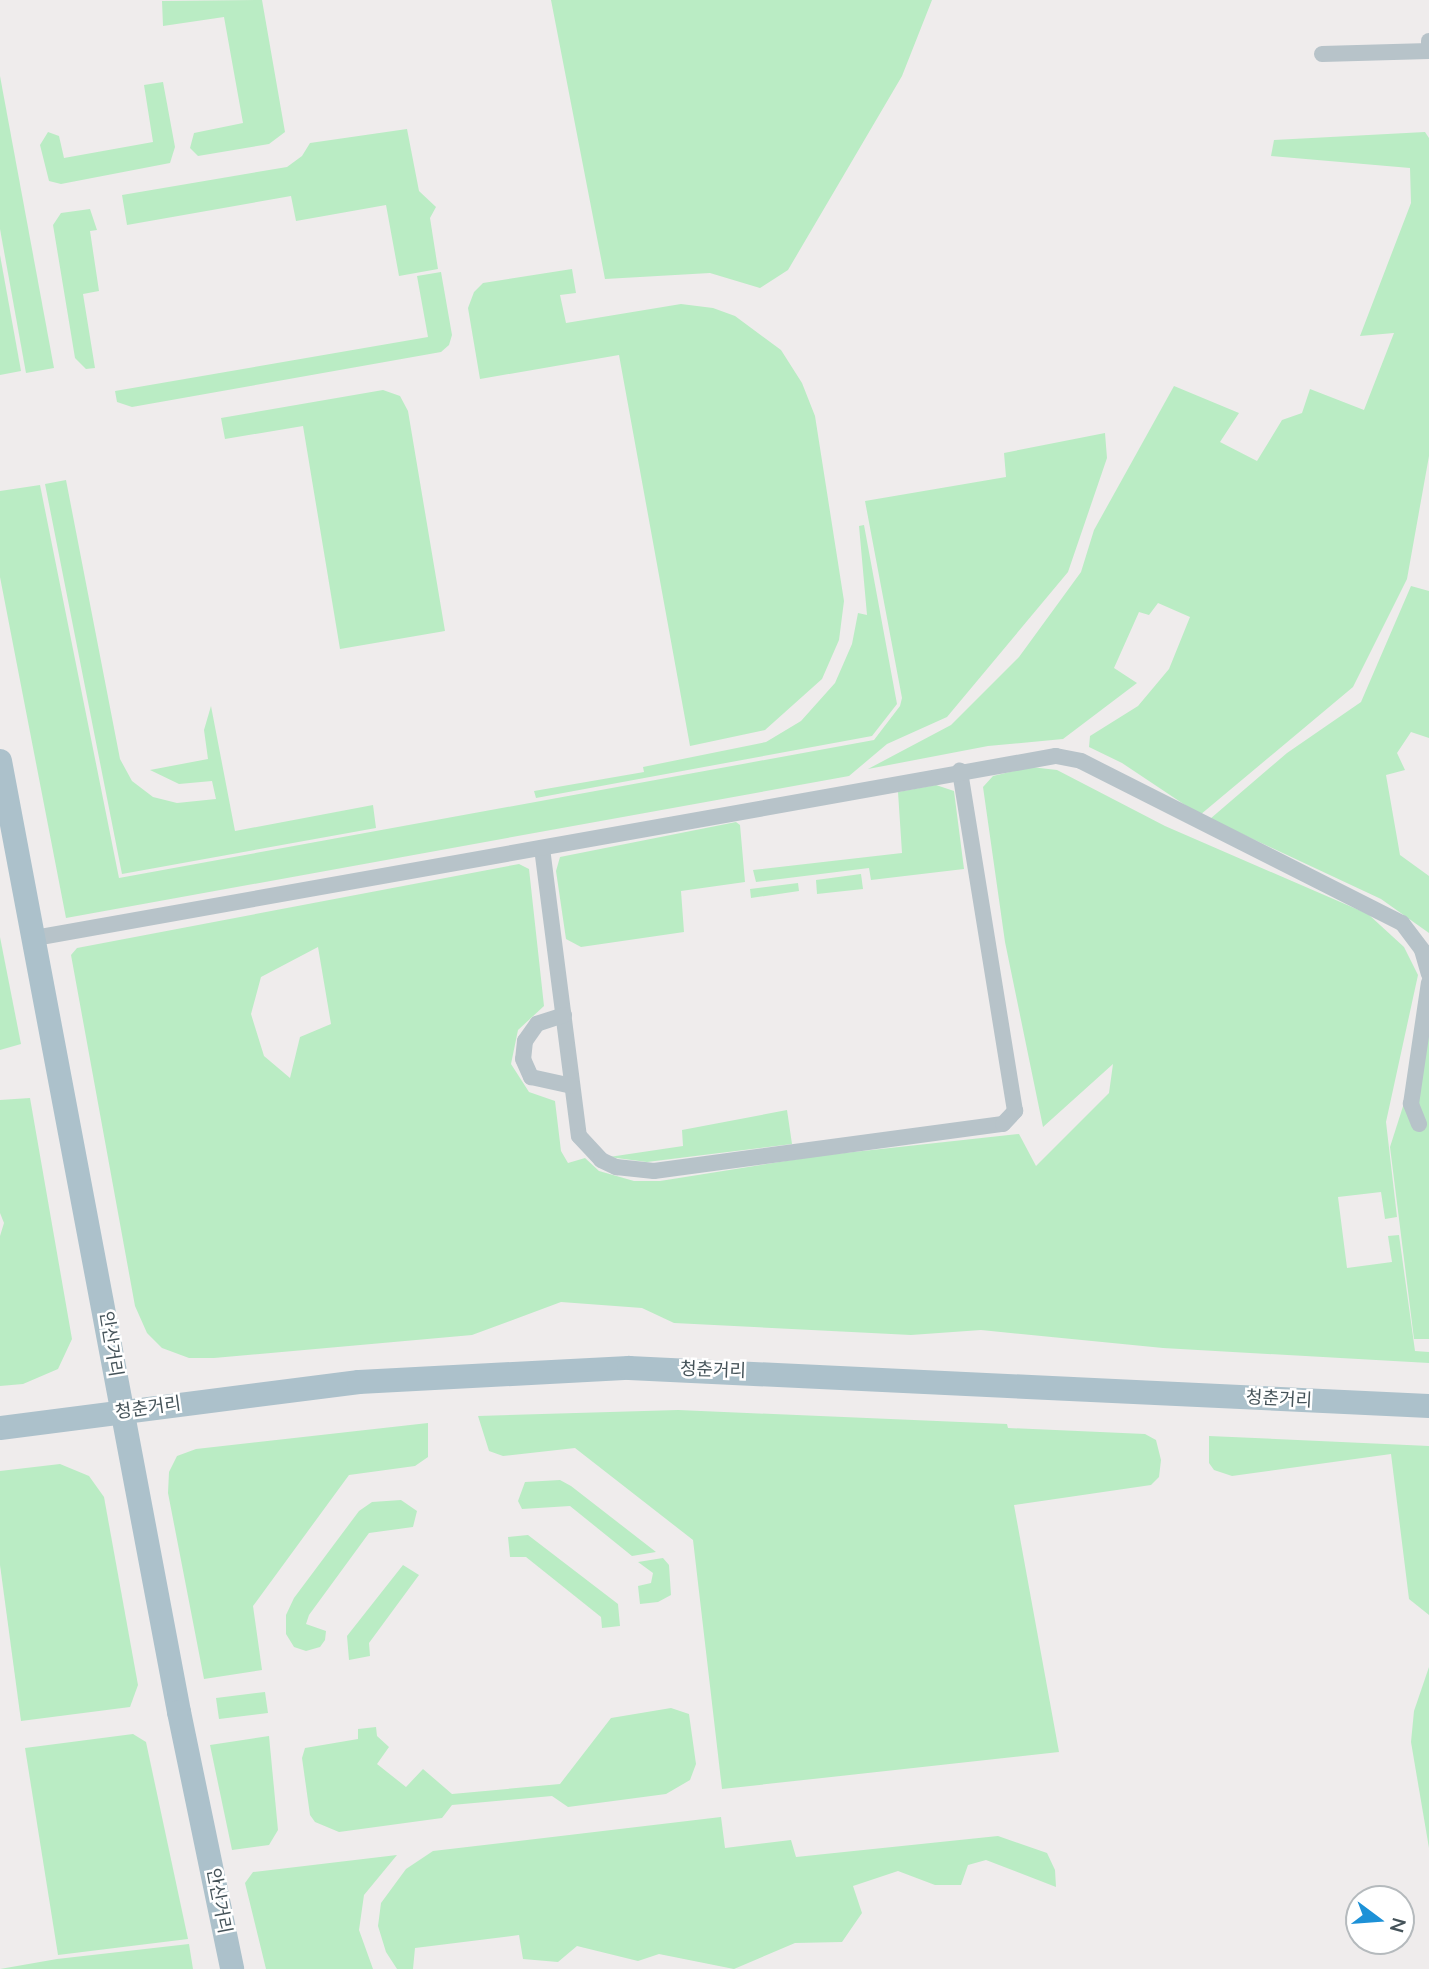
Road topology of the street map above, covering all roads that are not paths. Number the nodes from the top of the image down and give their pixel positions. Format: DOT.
graph roads {
  1 [pos="1429,41"];
  2 [pos="1322,54"];
  3 [pos="0,761"];
  4 [pos="960,770"];
  5 [pos="542,848"];
  6 [pos="34,938"];
  7 [pos="1429,974"];
  8 [pos="1429,982"];
  9 [pos="564,1015"];
  10 [pos="572,1086"];
  11 [pos="1419,1124"];
  12 [pos="1429,1406"];
  13 [pos="122,1412"];
  14 [pos="0,1428"];
  15 [pos="232,1969"];
  1 -- 2 [label="street"];
  3 -- 6 [label="main road, 안산거리"];
  4 -- 5 [label="street"];
  4 -- 7 [label="street"];
  4 -- 10 [label="street"];
  5 -- 6 [label="street"];
  5 -- 9 [label="street"];
  6 -- 13 [label="main road, 안산거리"];
  8 -- 11 [label="street"];
  9 -- 10 [label="street"];
  9 -- 10 [label="street"];
  12 -- 13 [label="main road, 청춘거리"];
  13 -- 14 [label="main road, 청춘거리"];
  13 -- 15 [label="main road, 안산거리"];
}
